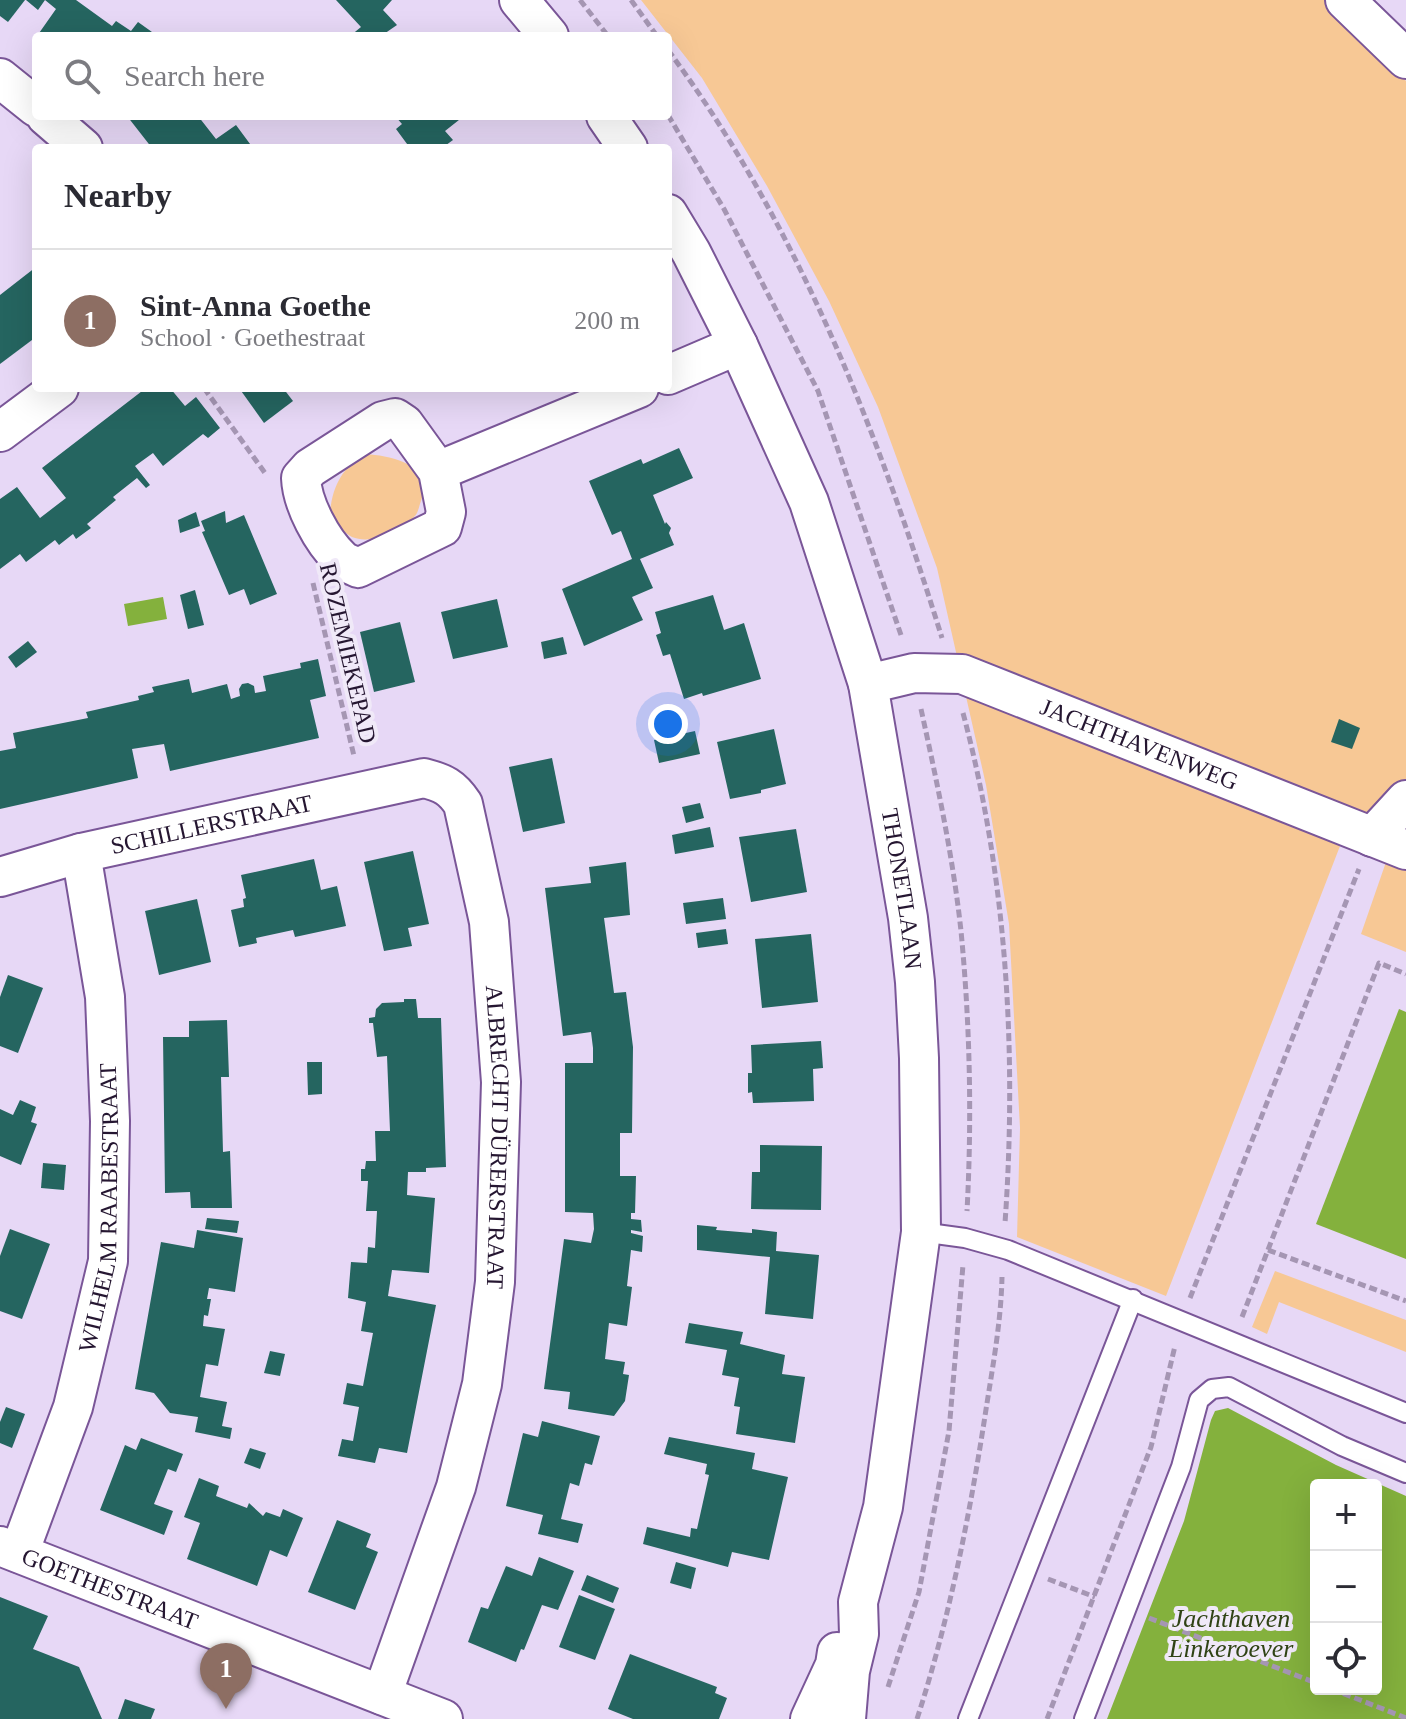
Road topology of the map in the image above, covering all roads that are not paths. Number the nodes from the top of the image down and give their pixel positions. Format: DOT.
graph roads {
  1 [pos="519,0"];
  2 [pos="1345,0"];
  3 [pos="546,32"];
  4 [pos="1406,59"];
  5 [pos="0,78"];
  6 [pos="32,104"];
  7 [pos="51,120"];
  8 [pos="609,120"];
  9 [pos="78,144"];
  10 [pos="625,144"];
  11 [pos="672,221"];
  12 [pos="738,345"];
  13 [pos="672,373"];
  14 [pos="54,392"];
  15 [pos="629,392"];
  16 [pos="0,432"];
  17 [pos="438,471"];
  18 [pos="868,684"];
  19 [pos="424,778"];
  20 [pos="1406,800"];
  21 [pos="1389,843"];
  22 [pos="81,853"];
  23 [pos="0,877"];
  24 [pos="921,1232"];
  25 [pos="1133,1299"];
  26 [pos="1406,1413"];
  27 [pos="1406,1473"];
  28 [pos="10,1549"];
  29 [pos="858,1602"];
  30 [pos="382,1695"];
  31 [pos="443,1719"];
  32 [pos="810,1719"];
  33 [pos="846,1719"];
  34 [pos="968,1719"];
  35 [pos="1084,1719"];
  1 -- 3 [label="street"];
  2 -- 4 [label="street"];
  5 -- 6 [label="street"];
  7 -- 9 [label="street"];
  8 -- 10 [label="street"];
  11 -- 12 [label="street, THONETLAAN"];
  12 -- 13 [label="street"];
  12 -- 18 [label="street, THONETLAAN"];
  14 -- 16 [label="street"];
  15 -- 17 [label="street"];
  18 -- 21 [label="street, JACHTHAVENWEG"];
  18 -- 24 [label="street, THONETLAAN"];
  19 -- 22 [label="street, SCHILLERSTRAAT"];
  19 -- 30 [label="street, ALBRECHT DÜRERSTRAAT"];
  20 -- 21 [label="street"];
  22 -- 23 [label="street, SCHILLERSTRAAT"];
  22 -- 28 [label="street, WILHELM RAABESTRAAT"];
  24 -- 25 [label="lane"];
  24 -- 29 [label="street, THONETLAAN"];
  25 -- 26 [label="lane"];
  25 -- 34 [label="lane"];
  27 -- 35 [label="lane"];
  28 -- 30 [label="street, GOETHESTRAAT"];
  29 -- 32 [label="street, THONETLAAN"];
  29 -- 33 [label="street, THONETLAAN"];
  30 -- 31 [label="street, GOETHESTRAAT"];
}
